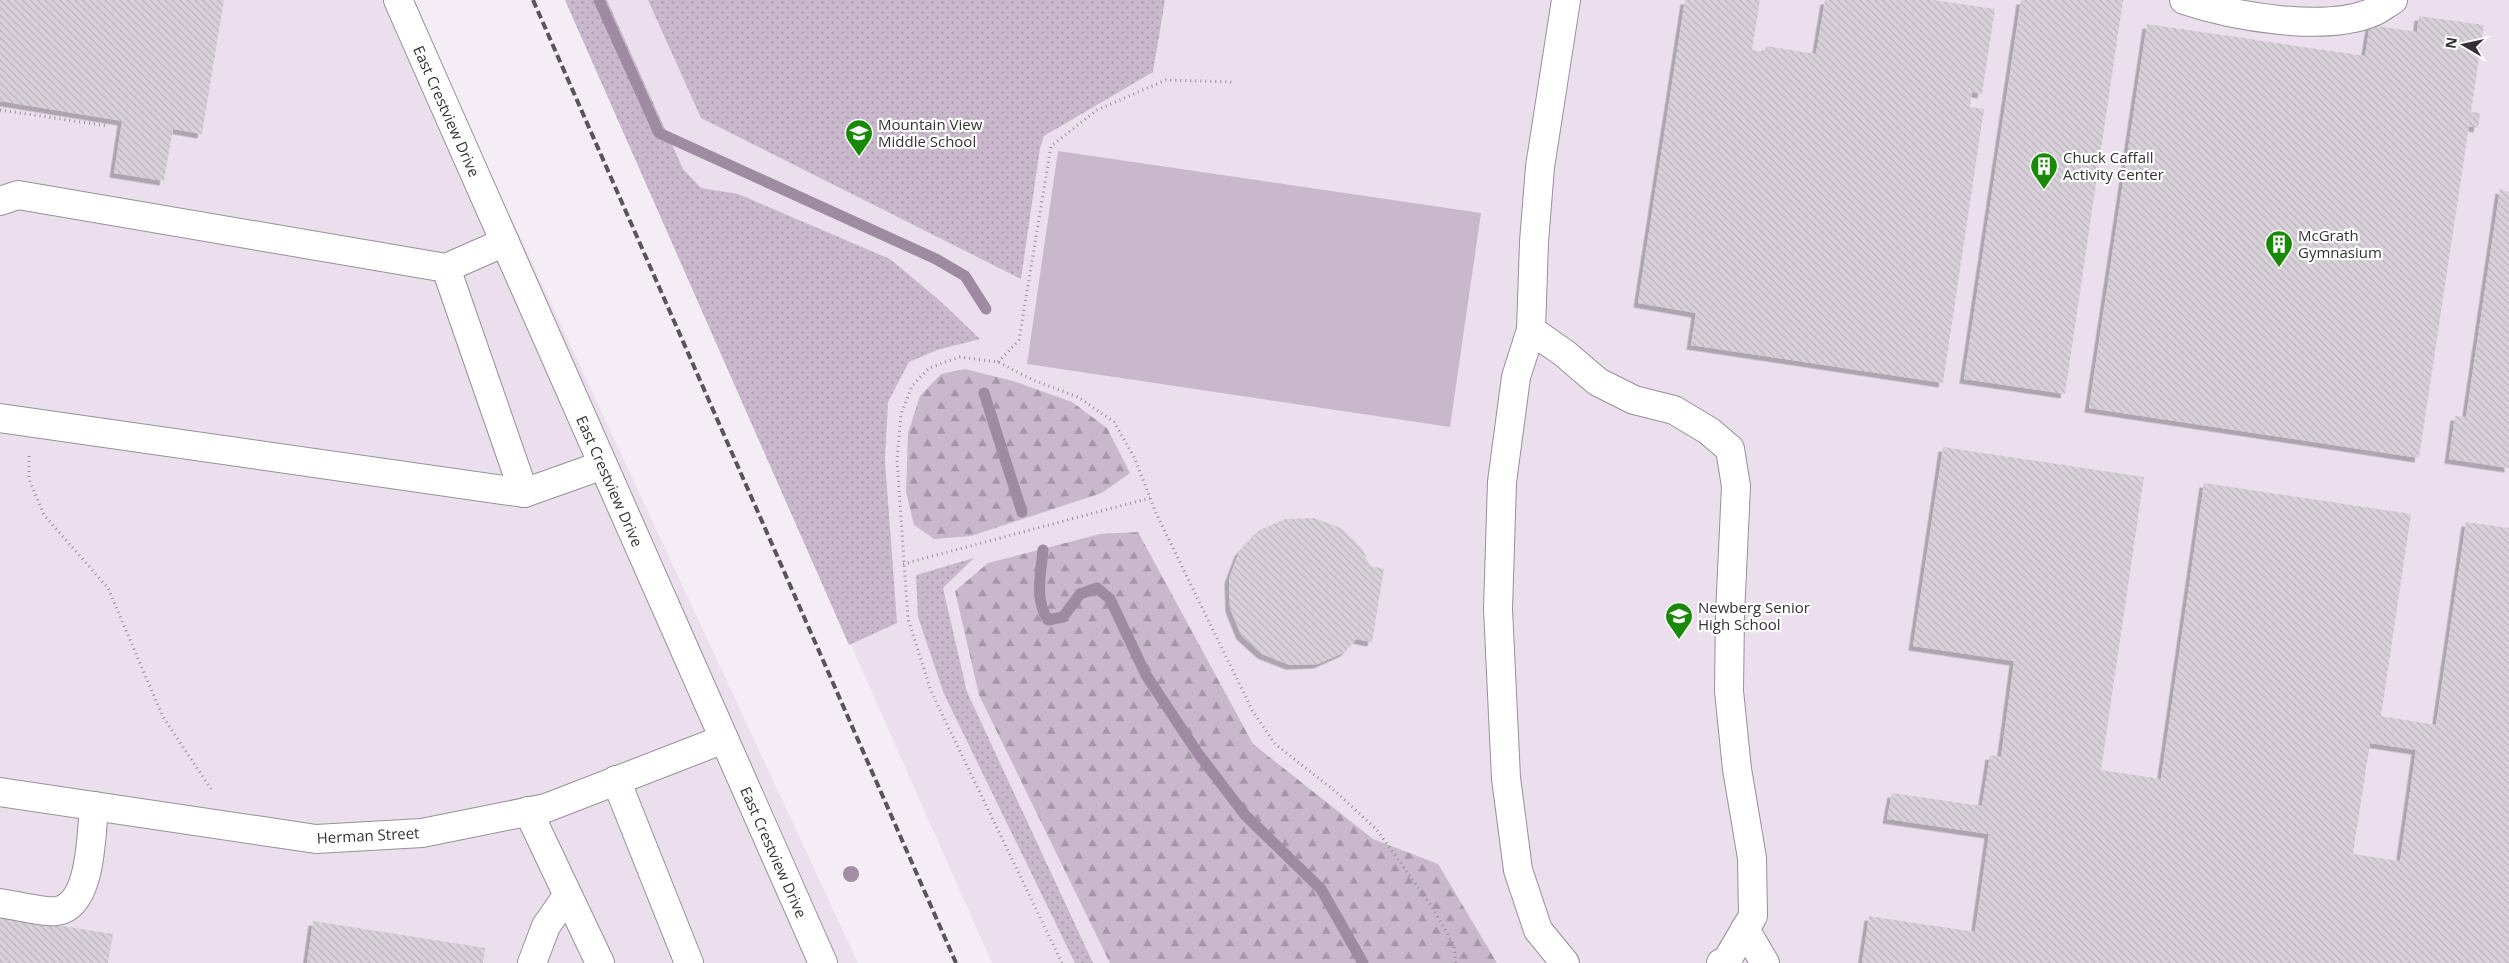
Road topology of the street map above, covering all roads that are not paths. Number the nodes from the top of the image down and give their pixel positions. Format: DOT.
graph roads {
  1 [pos="398,0"];
  2 [pos="1566,0"];
  3 [pos="2184,0"];
  4 [pos="2393,0"];
  5 [pos="0,200"];
  6 [pos="505,242"];
  7 [pos="446,268"];
  8 [pos="1532,330"];
  9 [pos="0,418"];
  10 [pos="603,465"];
  11 [pos="524,493"];
  12 [pos="724,739"];
  13 [pos="616,780"];
  14 [pos="0,792"];
  15 [pos="94,806"];
  16 [pos="528,811"];
  17 [pos="567,896"];
  18 [pos="0,903"];
  19 [pos="1744,929"];
  20 [pos="532,963"];
  21 [pos="600,963"];
  22 [pos="689,963"];
  23 [pos="823,963"];
  24 [pos="1565,963"];
  25 [pos="1721,963"];
  26 [pos="1765,963"];
  1 -- 6 [label="street, East Crestview Drive"];
  2 -- 8 [label="street"];
  3 -- 4 [label="street"];
  5 -- 7 [label="street"];
  6 -- 7 [label="street"];
  6 -- 10 [label="street, East Crestview Drive"];
  7 -- 11 [label="street"];
  8 -- 19 [label="street"];
  8 -- 24 [label="street"];
  9 -- 11 [label="street"];
  10 -- 11 [label="street"];
  10 -- 12 [label="street, East Crestview Drive"];
  12 -- 13 [label="street, Herman Street"];
  12 -- 23 [label="street, East Crestview Drive"];
  13 -- 16 [label="street, Herman Street"];
  13 -- 22 [label="street"];
  14 -- 15 [label="street, Herman Street"];
  15 -- 16 [label="street, Herman Street"];
  15 -- 18 [label="street"];
  16 -- 17 [label="street"];
  17 -- 20 [label="street"];
  17 -- 21 [label="street"];
  19 -- 25 [label="street"];
  19 -- 26 [label="street"];
}
